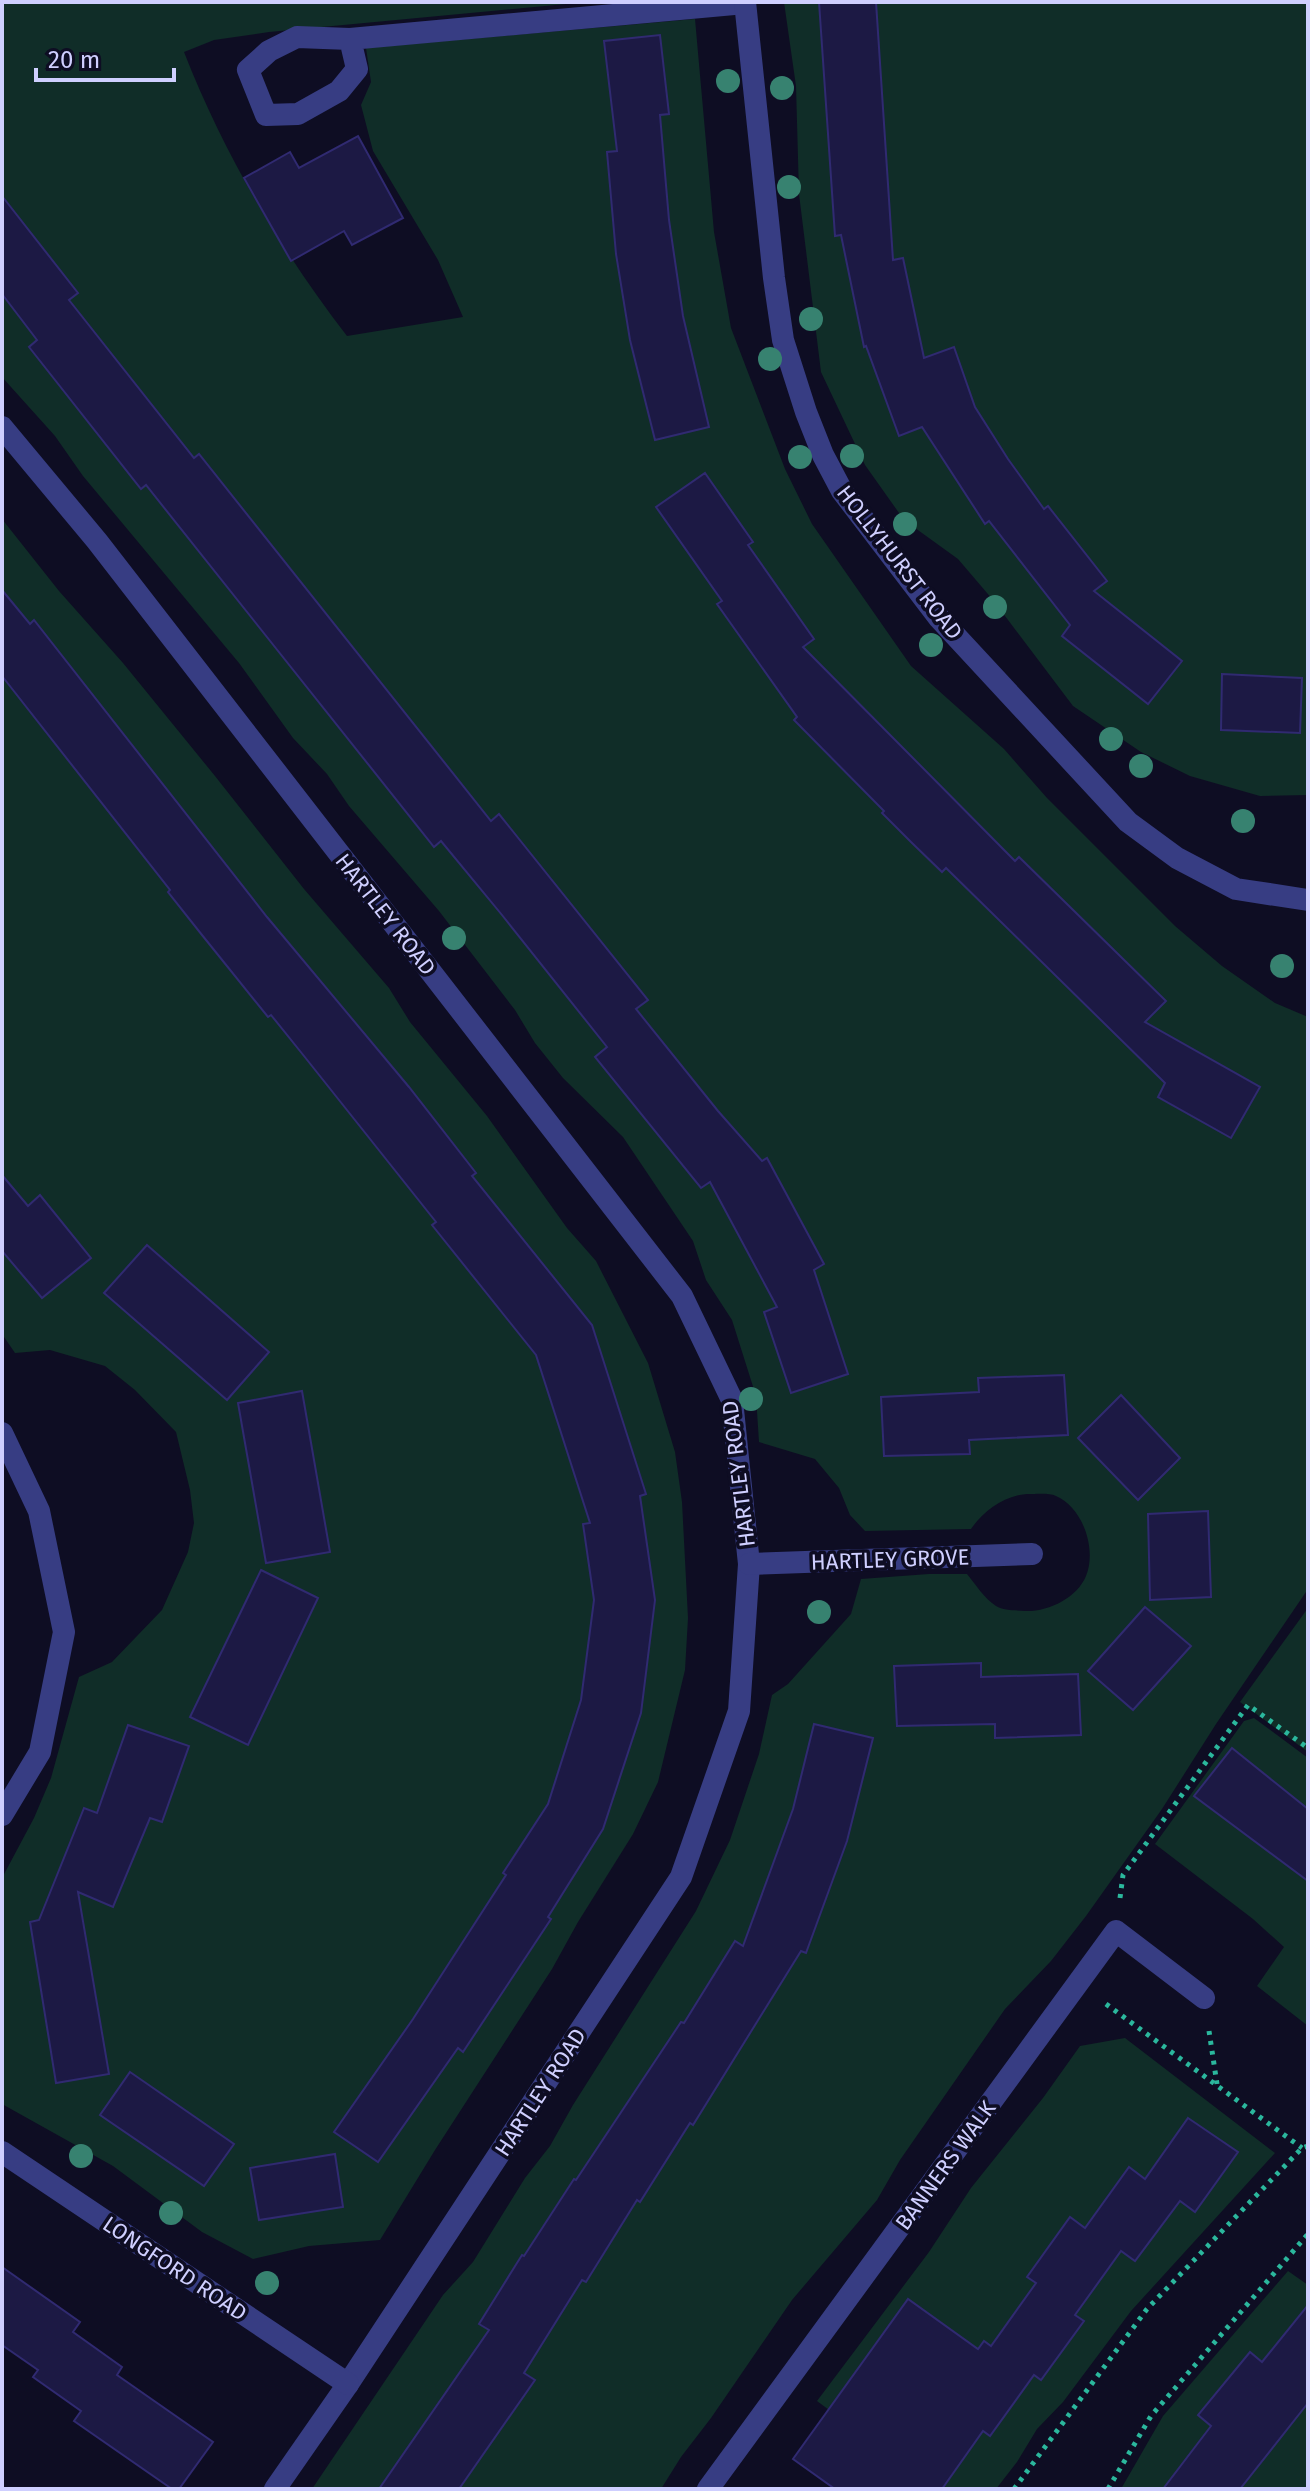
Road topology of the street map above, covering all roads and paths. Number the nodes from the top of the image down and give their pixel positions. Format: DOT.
graph roads {
  1 [pos="745,2"];
  2 [pos="350,39"];
  3 [pos="2,427"];
  4 [pos="1308,900"];
  5 [pos="2,1433"];
  6 [pos="1032,1554"];
  7 [pos="749,1564"];
  8 [pos="1308,1748"];
  9 [pos="2,1815"];
  10 [pos="1116,1931"];
  11 [pos="1078,1983"];
  12 [pos="1204,1998"];
  13 [pos="1217,2085"];
  14 [pos="1305,2147"];
  15 [pos="2,2152"];
  16 [pos="1308,2234"];
  17 [pos="348,2384"];
  18 [pos="275,2489"];
  19 [pos="708,2489"];
  20 [pos="1014,2489"];
  21 [pos="1108,2489"];
  1 -- 2 [label="street"];
  1 -- 4 [label="street, HOLLYHURST ROAD"];
  2 -- 2 [label="street"];
  3 -- 7 [label="street, HARTLEY ROAD"];
  5 -- 9 [label="street"];
  6 -- 7 [label="street, HARTLEY GROVE"];
  7 -- 17 [label="street, HARTLEY ROAD"];
  8 -- 10 [label="path"];
  10 -- 11 [label="street, BANNERS WALK"];
  10 -- 12 [label="street"];
  11 -- 13 [label="path"];
  11 -- 19 [label="street, BANNERS WALK"];
  12 -- 13 [label="path"];
  13 -- 14 [label="path"];
  14 -- 20 [label="path"];
  15 -- 17 [label="street, LONGFORD ROAD"];
  16 -- 21 [label="path"];
  17 -- 18 [label="street, HARTLEY ROAD"];
}
